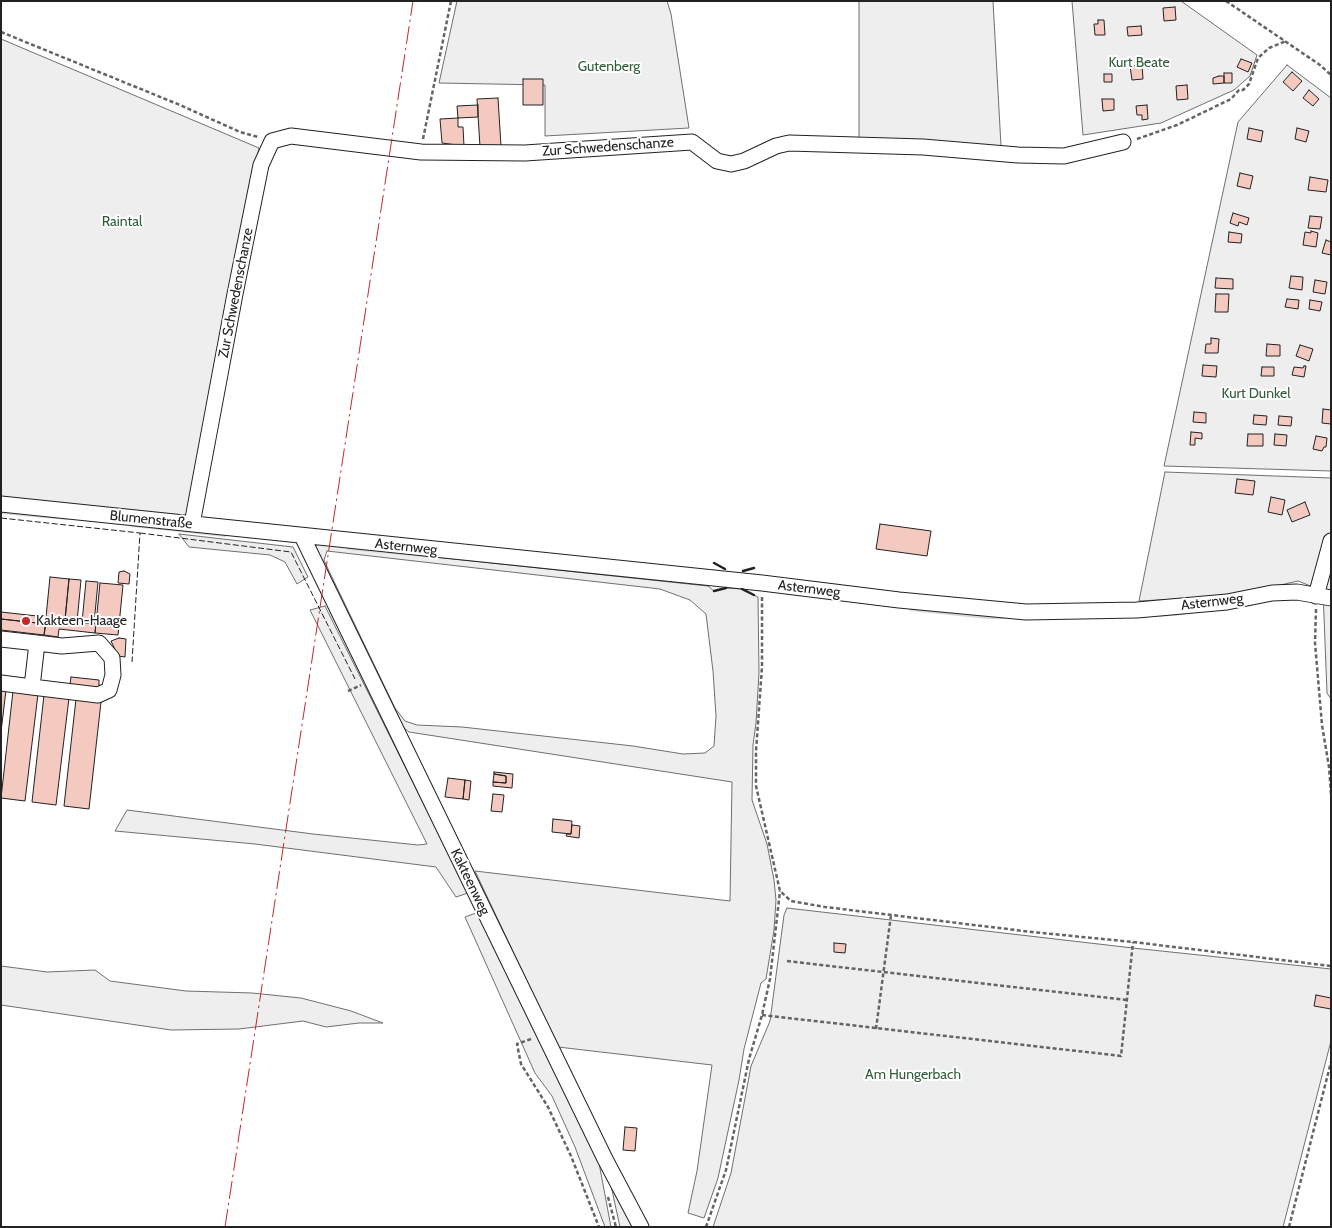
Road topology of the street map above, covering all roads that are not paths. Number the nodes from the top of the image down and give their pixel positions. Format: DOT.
graph roads {
  1 [pos="1123,142"];
  2 [pos="1,504"];
  3 [pos="192,524"];
  4 [pos="302,536"];
  5 [pos="1331,541"];
  6 [pos="1324,597"];
  7 [pos="1,639"];
  8 [pos="37,643"];
  9 [pos="1,683"];
  10 [pos="32,687"];
  11 [pos="641,1227"];
  1 -- 3 [label="street, Zur Schwedenschanze"];
  2 -- 3 [label="street, Blumenstraße"];
  3 -- 4 [label="street, Blumenstraße"];
  4 -- 6 [label="street, Asternweg"];
  4 -- 11 [label="street, Kakteenweg"];
  5 -- 6 [label="street"];
  7 -- 8 [label="street"];
  8 -- 10 [label="street"];
  8 -- 10 [label="street"];
  9 -- 10 [label="street"];
}
